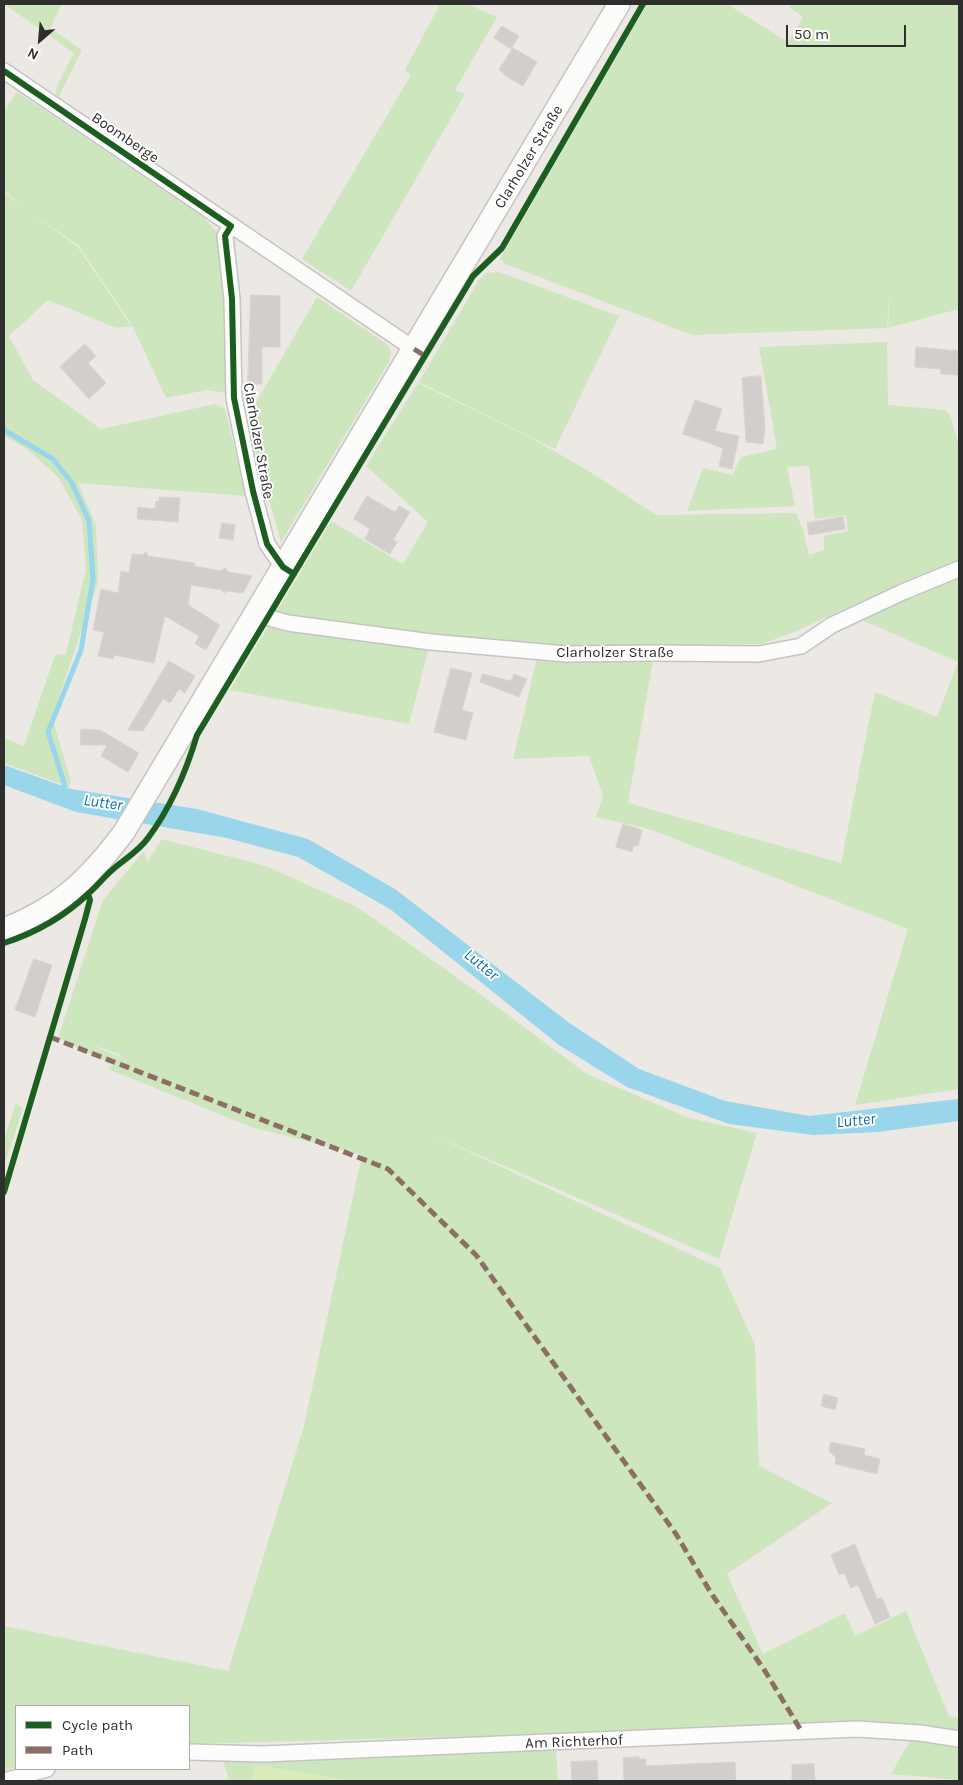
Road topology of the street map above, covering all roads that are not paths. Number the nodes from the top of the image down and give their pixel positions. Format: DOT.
graph roads {
  1 [pos="619,4"];
  2 [pos="4,71"];
  3 [pos="231,226"];
  4 [pos="414,348"];
  5 [pos="283,568"];
  6 [pos="959,569"];
  7 [pos="255,614"];
  8 [pos="4,929"];
  9 [pos="959,1740"];
  10 [pos="190,1752"];
  11 [pos="43,1770"];
  12 [pos="4,1781"];
  1 -- 4 [label="street, Clarholzer Straße"];
  2 -- 3 [label="street, Boomberge"];
  3 -- 4 [label="street, Boomberge"];
  3 -- 5 [label="street, Clarholzer Straße"];
  4 -- 5 [label="street, Clarholzer Straße"];
  5 -- 7 [label="street, Clarholzer Straße"];
  6 -- 7 [label="street, Clarholzer Straße"];
  7 -- 8 [label="street, Clarholzer Straße"];
  9 -- 10 [label="street, Am Richterhof"];
  11 -- 12 [label="street"];
}
